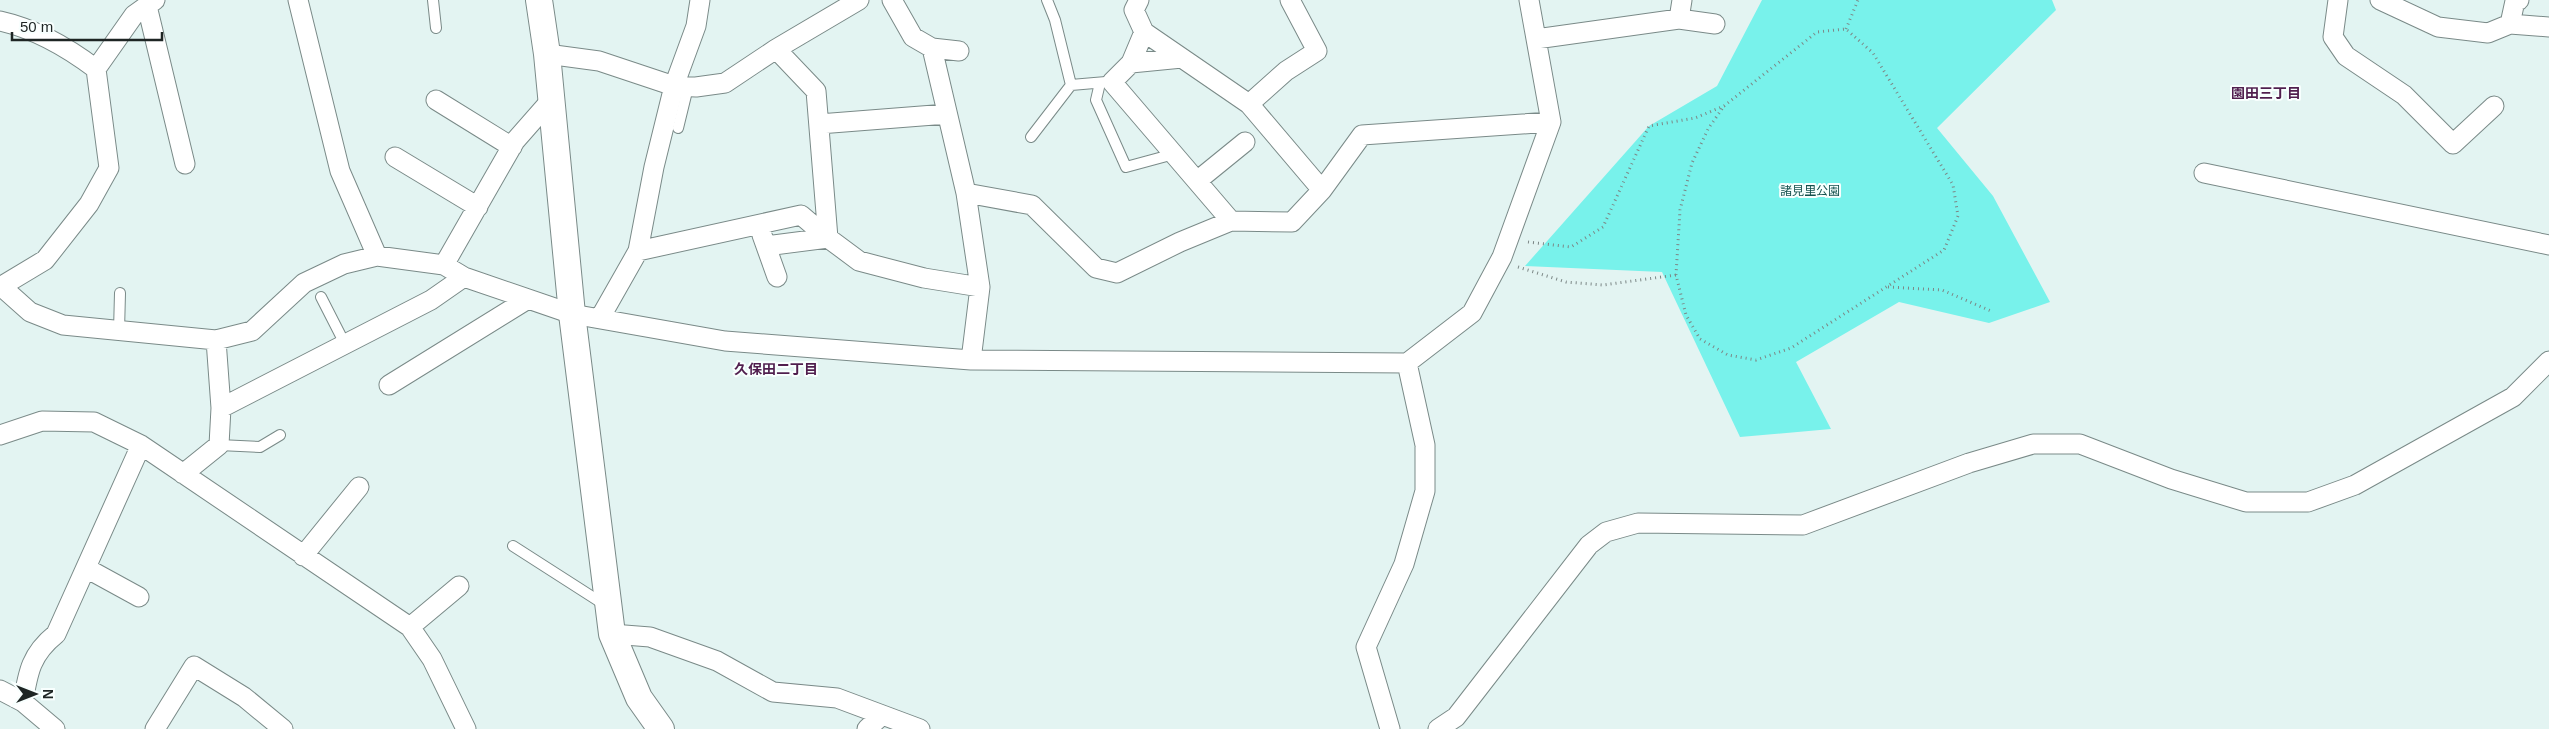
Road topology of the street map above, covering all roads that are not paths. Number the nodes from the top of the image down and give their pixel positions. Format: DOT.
graph roads {
  1 [pos="298,0"];
  2 [pos="434,0"];
  3 [pos="539,0"];
  4 [pos="700,0"];
  5 [pos="892,0"];
  6 [pos="1047,0"];
  7 [pos="1139,0"];
  8 [pos="1290,0"];
  9 [pos="1529,0"];
  10 [pos="1682,0"];
  11 [pos="2338,0"];
  12 [pos="2380,0"];
  13 [pos="2519,0"];
  14 [pos="855,1"];
  15 [pos="151,3"];
  16 [pos="1679,19"];
  17 [pos="0,21"];
  18 [pos="1715,24"];
  19 [pos="2510,24"];
  20 [pos="2549,27"];
  21 [pos="436,28"];
  22 [pos="1144,32"];
  23 [pos="1536,40"];
  24 [pos="932,48"];
  25 [pos="776,49"];
  26 [pos="959,51"];
  27 [pos="547,54"];
  28 [pos="1182,58"];
  29 [pos="1132,63"];
  30 [pos="96,69"];
  31 [pos="1106,82"];
  32 [pos="681,86"];
  33 [pos="1071,86"];
  34 [pos="436,100"];
  35 [pos="551,100"];
  36 [pos="1249,104"];
  37 [pos="2494,106"];
  38 [pos="947,114"];
  39 [pos="1551,122"];
  40 [pos="819,124"];
  41 [pos="678,128"];
  42 [pos="1031,138"];
  43 [pos="1245,142"];
  44 [pos="512,147"];
  45 [pos="1174,154"];
  46 [pos="395,157"];
  47 [pos="185,164"];
  48 [pos="2204,173"];
  49 [pos="1197,181"];
  50 [pos="1322,190"];
  51 [pos="966,193"];
  52 [pos="478,207"];
  53 [pos="1232,221"];
  54 [pos="758,224"];
  55 [pos="828,238"];
  56 [pos="2549,245"];
  57 [pos="766,246"];
  58 [pos="638,251"];
  59 [pos="377,256"];
  60 [pos="444,264"];
  61 [pos="464,277"];
  62 [pos="777,277"];
  63 [pos="1,287"];
  64 [pos="980,287"];
  65 [pos="120,293"];
  66 [pos="321,297"];
  67 [pos="528,299"];
  68 [pos="572,314"];
  69 [pos="600,318"];
  70 [pos="119,331"];
  71 [pos="216,340"];
  72 [pos="345,344"];
  73 [pos="971,360"];
  74 [pos="2549,361"];
  75 [pos="1407,363"];
  76 [pos="389,385"];
  77 [pos="221,408"];
  78 [pos="0,435"];
  79 [pos="280,435"];
  80 [pos="141,445"];
  81 [pos="219,445"];
  82 [pos="183,474"];
  83 [pos="359,487"];
  84 [pos="514,546"];
  85 [pos="303,556"];
  86 [pos="86,568"];
  87 [pos="460,586"];
  88 [pos="139,597"];
  89 [pos="608,606"];
  90 [pos="410,627"];
  91 [pos="612,634"];
  92 [pos="0,690"];
  93 [pos="23,702"];
  94 [pos="881,716"];
  95 [pos="55,729"];
  96 [pos="155,729"];
  97 [pos="283,729"];
  98 [pos="466,729"];
  99 [pos="661,729"];
  100 [pos="867,729"];
  101 [pos="920,729"];
  102 [pos="1390,729"];
  103 [pos="1438,729"];
  1 -- 59 [label="street"];
  2 -- 21 [label="lane"];
  3 -- 27 [label="street"];
  4 -- 32 [label="street"];
  5 -- 24 [label="street"];
  6 -- 33 [label="lane"];
  7 -- 22 [label="street"];
  8 -- 36 [label="street"];
  9 -- 23 [label="street"];
  10 -- 16 [label="street"];
  11 -- 37 [label="street"];
  12 -- 19 [label="street"];
  13 -- 19 [label="street"];
  14 -- 25 [label="street"];
  15 -- 30 [label="street"];
  15 -- 47 [label="street"];
  16 -- 18 [label="street"];
  16 -- 23 [label="street"];
  17 -- 30 [label="street"];
  19 -- 20 [label="street"];
  22 -- 28 [label="street"];
  22 -- 29 [label="street"];
  23 -- 39 [label="street"];
  24 -- 26 [label="street"];
  24 -- 38 [label="street"];
  25 -- 32 [label="street"];
  25 -- 40 [label="street"];
  27 -- 32 [label="street"];
  27 -- 35 [label="street"];
  28 -- 29 [label="street"];
  28 -- 36 [label="street"];
  29 -- 31 [label="street"];
  30 -- 63 [label="street"];
  31 -- 33 [label="lane"];
  31 -- 45 [label="street"];
  31 -- 45 [label="lane"];
  32 -- 41 [label="lane"];
  32 -- 58 [label="street"];
  33 -- 42 [label="lane"];
  34 -- 44 [label="street"];
  35 -- 44 [label="street"];
  35 -- 68 [label="street"];
  36 -- 50 [label="street"];
  38 -- 40 [label="street"];
  38 -- 51 [label="street"];
  39 -- 50 [label="street"];
  39 -- 75 [label="street"];
  40 -- 55 [label="street"];
  43 -- 49 [label="street"];
  44 -- 52 [label="street"];
  45 -- 49 [label="street"];
  46 -- 52 [label="street"];
  48 -- 56 [label="street"];
  49 -- 53 [label="street"];
  50 -- 53 [label="street"];
  51 -- 53 [label="street"];
  51 -- 64 [label="street"];
  52 -- 60 [label="street"];
  54 -- 55 [label="street"];
  54 -- 57 [label="street"];
  54 -- 58 [label="street"];
  55 -- 57 [label="street"];
  55 -- 64 [label="street"];
  57 -- 62 [label="street"];
  58 -- 69 [label="street"];
  59 -- 60 [label="street"];
  59 -- 71 [label="street"];
  60 -- 61 [label="street"];
  61 -- 67 [label="street"];
  61 -- 72 [label="street"];
  63 -- 70 [label="street"];
  64 -- 73 [label="street"];
  65 -- 70 [label="lane"];
  66 -- 72 [label="lane"];
  67 -- 68 [label="street"];
  67 -- 76 [label="street"];
  68 -- 69 [label="street"];
  68 -- 89 [label="street"];
  69 -- 73 [label="street"];
  70 -- 71 [label="street"];
  71 -- 77 [label="street"];
  72 -- 77 [label="street"];
  73 -- 75 [label="street"];
  74 -- 103 [label="street"];
  75 -- 102 [label="street"];
  77 -- 81 [label="street"];
  78 -- 80 [label="street"];
  79 -- 81 [label="lane"];
  80 -- 82 [label="street"];
  80 -- 86 [label="street"];
  81 -- 82 [label="street"];
  82 -- 85 [label="street"];
  83 -- 85 [label="street"];
  84 -- 89 [label="lane"];
  85 -- 90 [label="street"];
  86 -- 88 [label="street"];
  86 -- 93 [label="street"];
  87 -- 90 [label="street"];
  89 -- 91 [label="street"];
  90 -- 98 [label="street"];
  91 -- 94 [label="street"];
  91 -- 99 [label="street"];
  92 -- 93 [label="street"];
  93 -- 95 [label="street"];
  94 -- 100 [label="street"];
  94 -- 101 [label="street"];
  96 -- 97 [label="street"];
}
